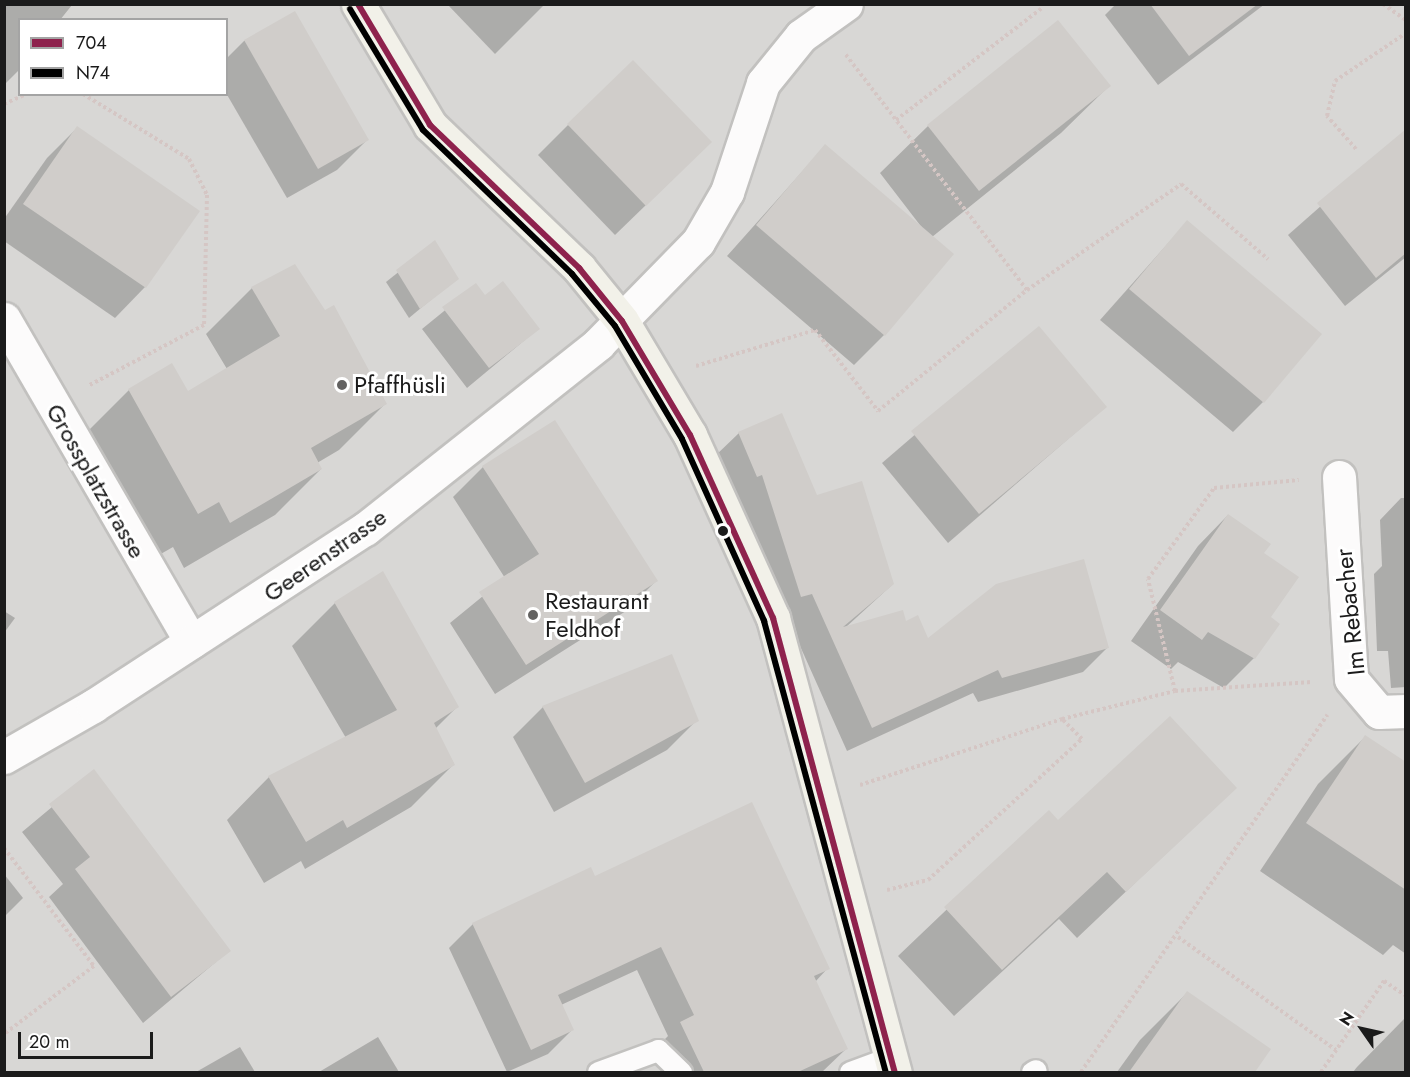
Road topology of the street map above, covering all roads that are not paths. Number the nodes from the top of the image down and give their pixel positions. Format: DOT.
graph roads {
  1 [pos="358,4"];
  2 [pos="834,14"];
  3 [pos="4,319"];
  4 [pos="622,321"];
  5 [pos="1339,477"];
  6 [pos="191,642"];
  7 [pos="1406,711"];
  8 [pos="4,757"];
  9 [pos="893,1065"];
  10 [pos="598,1072"];
  11 [pos="681,1072"];
  12 [pos="850,1072"];
  1 -- 4 [label="street"];
  2 -- 4 [label="street, Geerenstrasse"];
  3 -- 6 [label="street, Grossplatzstrasse"];
  4 -- 6 [label="street, Geerenstrasse"];
  4 -- 9 [label="street"];
  5 -- 7 [label="street, Im Rebacher"];
  6 -- 8 [label="street, Geerenstrasse"];
  9 -- 12 [label="lane"];
  10 -- 11 [label="lane"];
}
